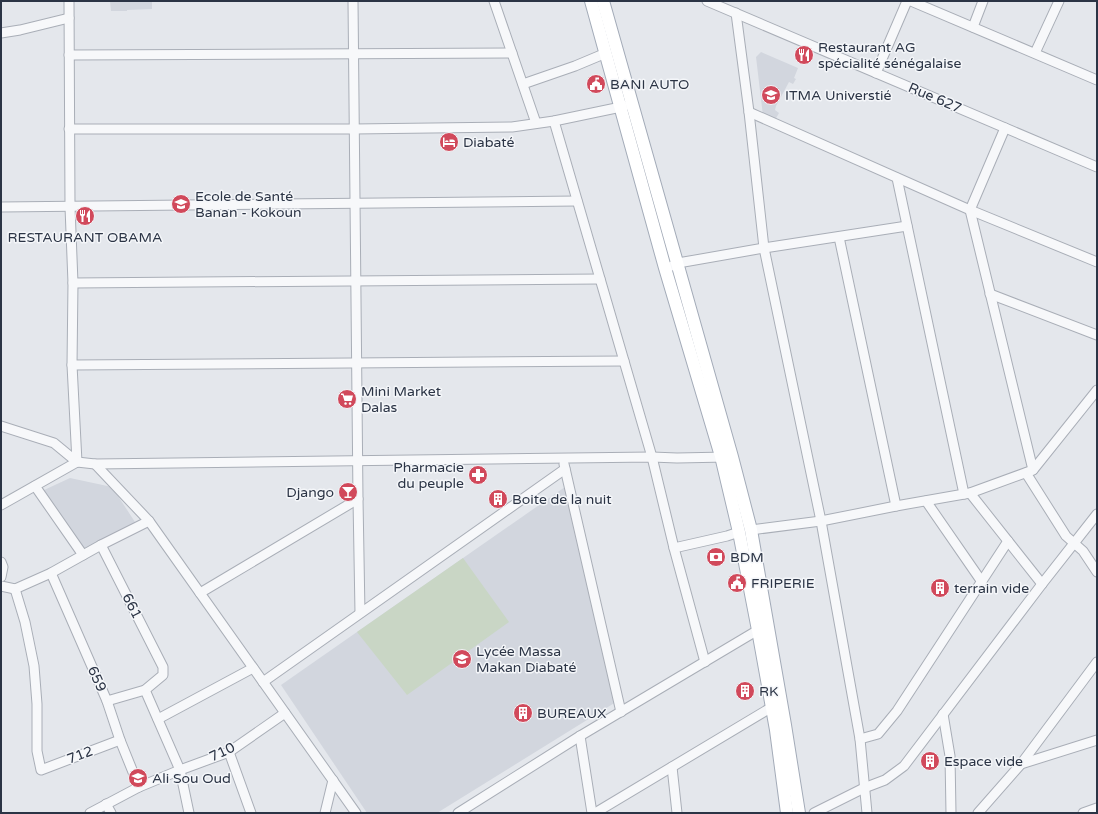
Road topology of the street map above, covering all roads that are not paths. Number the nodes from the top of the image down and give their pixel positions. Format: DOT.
graph roads {
  1 [pos="69,1"];
  2 [pos="353,1"];
  3 [pos="494,1"];
  4 [pos="591,1"];
  5 [pos="603,1"];
  6 [pos="707,1"];
  7 [pos="907,1"];
  8 [pos="911,1"];
  9 [pos="983,1"];
  10 [pos="1059,1"];
  11 [pos="736,13"];
  12 [pos="69,18"];
  13 [pos="973,27"];
  14 [pos="1,33"];
  15 [pos="512,53"];
  16 [pos="606,53"];
  17 [pos="353,54"];
  18 [pos="1035,54"];
  19 [pos="69,55"];
  20 [pos="876,73"];
  21 [pos="1097,80"];
  22 [pos="523,84"];
  23 [pos="626,105"];
  24 [pos="749,112"];
  25 [pos="554,121"];
  26 [pos="536,123"];
  27 [pos="1005,128"];
  28 [pos="70,129"];
  29 [pos="354,129"];
  30 [pos="1097,167"];
  31 [pos="897,178"];
  32 [pos="577,201"];
  33 [pos="355,204"];
  34 [pos="1,207"];
  35 [pos="70,207"];
  36 [pos="970,210"];
  37 [pos="907,226"];
  38 [pos="839,237"];
  39 [pos="764,248"];
  40 [pos="1097,262"];
  41 [pos="678,264"];
  42 [pos="665,268"];
  43 [pos="600,279"];
  44 [pos="356,281"];
  45 [pos="72,283"];
  46 [pos="990,294"];
  47 [pos="1097,335"];
  48 [pos="624,361"];
  49 [pos="356,363"];
  50 [pos="72,365"];
  51 [pos="1097,390"];
  52 [pos="2,427"];
  53 [pos="652,457"];
  54 [pos="726,457"];
  55 [pos="563,458"];
  56 [pos="357,461"];
  57 [pos="77,462"];
  58 [pos="95,464"];
  59 [pos="565,469"];
  60 [pos="1030,471"];
  61 [pos="35,486"];
  62 [pos="967,494"];
  63 [pos="358,499"];
  64 [pos="926,501"];
  65 [pos="1,505"];
  66 [pos="896,506"];
  67 [pos="1097,514"];
  68 [pos="149,521"];
  69 [pos="821,521"];
  70 [pos="745,531"];
  71 [pos="1008,541"];
  72 [pos="1074,543"];
  73 [pos="101,545"];
  74 [pos="674,548"];
  75 [pos="83,555"];
  76 [pos="1,562"];
  77 [pos="1097,572"];
  78 [pos="51,573"];
  79 [pos="1,577"];
  80 [pos="982,582"];
  81 [pos="1042,584"];
  82 [pos="1,586"];
  83 [pos="15,589"];
  84 [pos="200,593"];
  85 [pos="360,613"];
  86 [pos="763,629"];
  87 [pos="705,662"];
  88 [pos="1097,662"];
  89 [pos="253,668"];
  90 [pos="263,682"];
  91 [pos="145,690"];
  92 [pos="107,702"];
  93 [pos="772,707"];
  94 [pos="285,712"];
  95 [pos="621,712"];
  96 [pos="943,714"];
  97 [pos="158,719"];
  98 [pos="580,736"];
  99 [pos="860,739"];
  100 [pos="120,740"];
  101 [pos="1097,740"];
  102 [pos="229,752"];
  103 [pos="1021,764"];
  104 [pos="672,767"];
  105 [pos="180,770"];
  106 [pos="333,780"];
  107 [pos="139,787"];
  108 [pos="864,788"];
  109 [pos="106,804"];
  110 [pos="1097,808"];
  111 [pos="90,813"];
  112 [pos="111,813"];
  113 [pos="189,813"];
  114 [pos="251,813"];
  115 [pos="325,813"];
  116 [pos="356,813"];
  117 [pos="458,813"];
  118 [pos="594,813"];
  119 [pos="678,813"];
  120 [pos="787,813"];
  121 [pos="799,813"];
  122 [pos="814,813"];
  123 [pos="866,813"];
  124 [pos="950,813"];
  125 [pos="978,813"];
  126 [pos="1083,813"];
  1 -- 12 [label="street"];
  2 -- 17 [label="street"];
  3 -- 15 [label="street"];
  4 -- 16 [label="main road"];
  5 -- 23 [label="main road"];
  6 -- 11 [label="street, Rue 627"];
  7 -- 20 [label="street"];
  8 -- 13 [label="street"];
  9 -- 13 [label="street"];
  10 -- 18 [label="street"];
  11 -- 20 [label="street, Rue 627"];
  11 -- 24 [label="street"];
  12 -- 14 [label="street"];
  12 -- 19 [label="street"];
  13 -- 18 [label="street"];
  15 -- 17 [label="street"];
  15 -- 22 [label="street"];
  16 -- 22 [label="street"];
  16 -- 23 [label="main road"];
  17 -- 19 [label="street"];
  17 -- 29 [label="street"];
  18 -- 21 [label="street"];
  19 -- 28 [label="street"];
  20 -- 27 [label="street, Rue 627"];
  22 -- 26 [label="street"];
  23 -- 25 [label="street"];
  23 -- 41 [label="main road"];
  23 -- 42 [label="main road"];
  24 -- 31 [label="street"];
  24 -- 39 [label="street"];
  25 -- 26 [label="street"];
  25 -- 32 [label="street"];
  26 -- 29 [label="street"];
  27 -- 30 [label="street, Rue 627"];
  27 -- 36 [label="street"];
  28 -- 29 [label="street"];
  28 -- 35 [label="street"];
  29 -- 33 [label="street"];
  31 -- 36 [label="street"];
  31 -- 37 [label="street"];
  32 -- 33 [label="street"];
  32 -- 43 [label="street"];
  33 -- 35 [label="street"];
  33 -- 44 [label="street"];
  34 -- 35 [label="street"];
  35 -- 45 [label="street"];
  36 -- 40 [label="street"];
  36 -- 46 [label="street"];
  37 -- 38 [label="street"];
  37 -- 62 [label="street"];
  38 -- 39 [label="street"];
  38 -- 66 [label="street"];
  39 -- 41 [label="street"];
  39 -- 69 [label="street"];
  41 -- 42 [label="street"];
  41 -- 54 [label="main road"];
  42 -- 54 [label="main road"];
  43 -- 44 [label="street"];
  43 -- 48 [label="street"];
  44 -- 45 [label="street"];
  44 -- 49 [label="street"];
  45 -- 50 [label="street"];
  46 -- 47 [label="street"];
  46 -- 60 [label="street"];
  48 -- 49 [label="street"];
  48 -- 53 [label="street"];
  49 -- 50 [label="street"];
  49 -- 56 [label="street"];
  50 -- 57 [label="street"];
  51 -- 60 [label="street"];
  52 -- 57 [label="street"];
  53 -- 54 [label="street"];
  53 -- 55 [label="street"];
  53 -- 74 [label="street"];
  54 -- 70 [label="main road"];
  55 -- 56 [label="street"];
  55 -- 59 [label="street"];
  56 -- 58 [label="street"];
  56 -- 63 [label="street"];
  57 -- 58 [label="street"];
  57 -- 61 [label="street"];
  58 -- 68 [label="street"];
  59 -- 85 [label="street"];
  59 -- 95 [label="street"];
  60 -- 62 [label="street"];
  60 -- 72 [label="street"];
  61 -- 65 [label="street"];
  61 -- 75 [label="street"];
  62 -- 64 [label="street"];
  62 -- 71 [label="street"];
  63 -- 84 [label="street"];
  63 -- 85 [label="street"];
  64 -- 66 [label="street"];
  64 -- 80 [label="street"];
  66 -- 69 [label="street"];
  67 -- 72 [label="street"];
  68 -- 73 [label="street"];
  68 -- 84 [label="street"];
  69 -- 70 [label="street"];
  69 -- 99 [label="street"];
  70 -- 74 [label="street"];
  70 -- 86 [label="main road"];
  71 -- 80 [label="street"];
  71 -- 81 [label="street"];
  72 -- 77 [label="street"];
  72 -- 81 [label="street"];
  73 -- 75 [label="street"];
  73 -- 91 [label="street, 661"];
  74 -- 87 [label="street"];
  75 -- 78 [label="street"];
  76 -- 79 [label="street"];
  78 -- 83 [label="street"];
  78 -- 92 [label="street, 659"];
  80 -- 99 [label="street"];
  81 -- 96 [label="street"];
  82 -- 83 [label="street"];
  83 -- 100 [label="street, 712"];
  84 -- 89 [label="street"];
  85 -- 90 [label="street"];
  86 -- 87 [label="street"];
  86 -- 93 [label="main road"];
  86 -- 121 [label="main road"];
  87 -- 95 [label="street"];
  88 -- 103 [label="street"];
  89 -- 90 [label="street"];
  89 -- 97 [label="street"];
  90 -- 94 [label="street"];
  91 -- 92 [label="street"];
  91 -- 97 [label="street"];
  92 -- 100 [label="street, 659"];
  93 -- 104 [label="street"];
  93 -- 120 [label="main road"];
  94 -- 102 [label="street, 710"];
  94 -- 106 [label="street"];
  95 -- 98 [label="street"];
  96 -- 108 [label="street"];
  96 -- 124 [label="street"];
  97 -- 105 [label="street"];
  98 -- 117 [label="street"];
  98 -- 118 [label="street"];
  99 -- 108 [label="street"];
  100 -- 107 [label="street, 659"];
  101 -- 103 [label="street"];
  102 -- 105 [label="street, 710"];
  102 -- 114 [label="street"];
  103 -- 125 [label="street"];
  104 -- 118 [label="street"];
  104 -- 119 [label="street"];
  105 -- 107 [label="street, 710"];
  105 -- 113 [label="street"];
  106 -- 115 [label="street"];
  106 -- 116 [label="street"];
  107 -- 109 [label="street, 710"];
  108 -- 122 [label="street"];
  108 -- 123 [label="street"];
  109 -- 111 [label="street, 710"];
  109 -- 112 [label="street"];
  110 -- 126 [label="street"];
}
